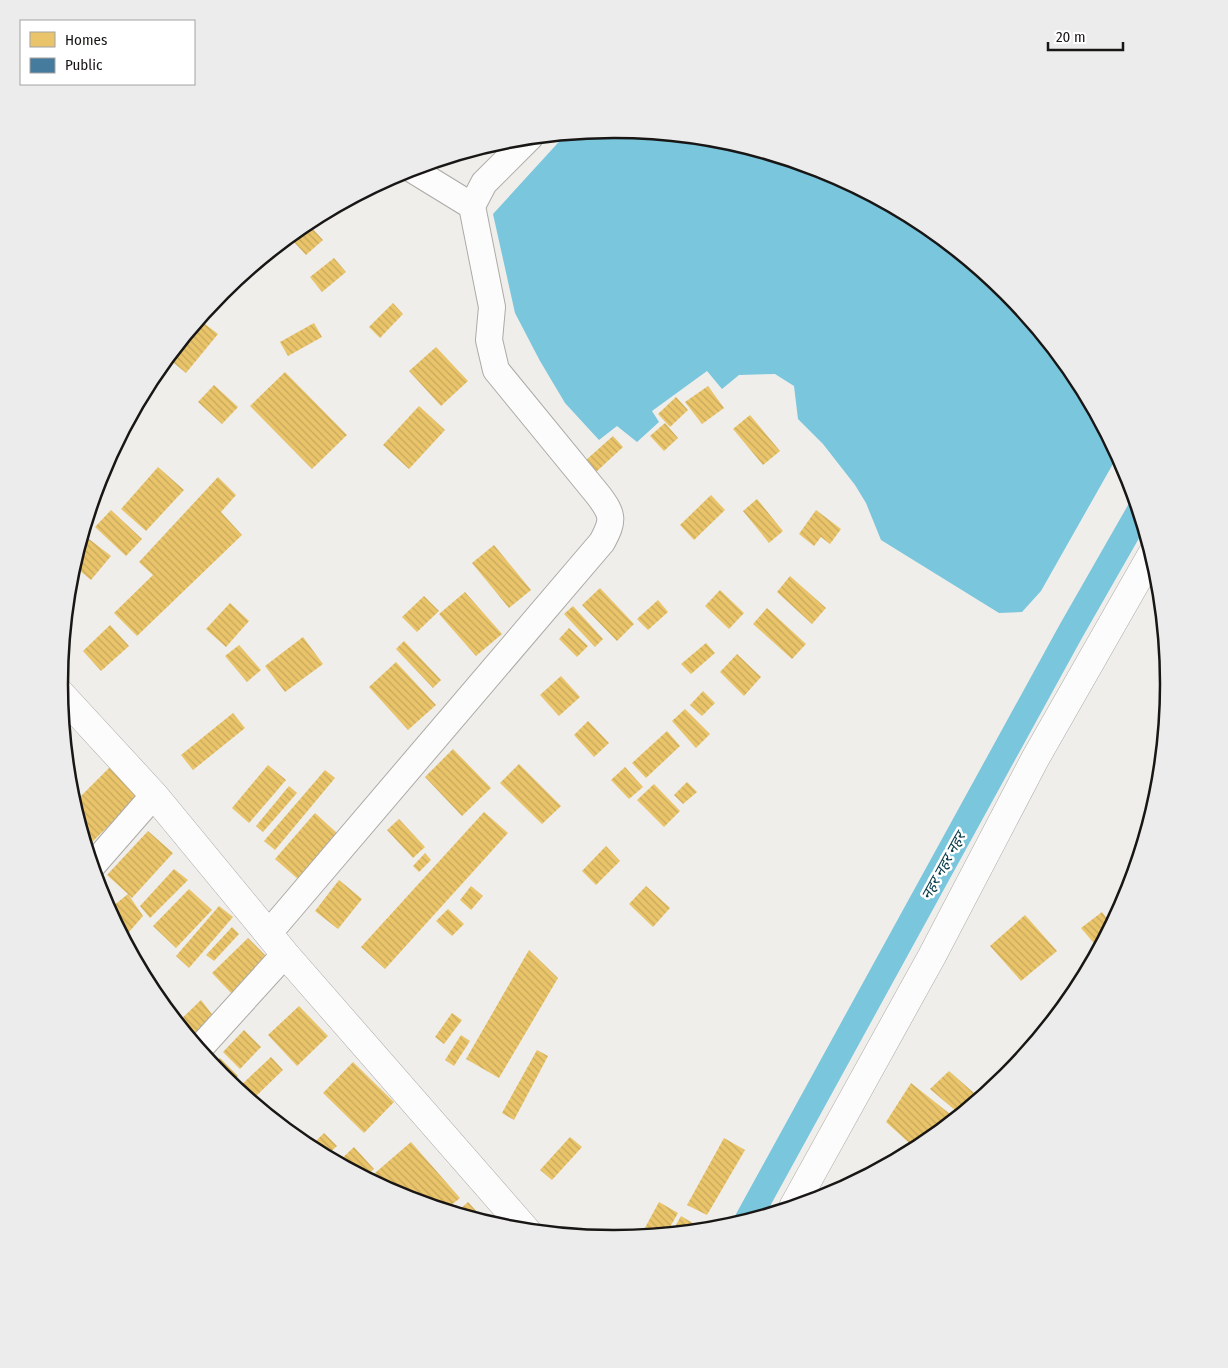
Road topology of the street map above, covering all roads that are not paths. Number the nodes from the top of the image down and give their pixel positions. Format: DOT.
graph roads {
  1 [pos="522,146"];
  2 [pos="419,174"];
  3 [pos="472,206"];
  4 [pos="1147,563"];
  5 [pos="69,702"];
  6 [pos="154,795"];
  7 [pos="97,860"];
  8 [pos="276,944"];
  9 [pos="203,1044"];
  10 [pos="798,1198"];
  11 [pos="519,1222"];
  1 -- 3 [label="street"];
  2 -- 3 [label="street"];
  3 -- 8 [label="street"];
  4 -- 10 [label="main road"];
  5 -- 6 [label="main road"];
  6 -- 7 [label="street"];
  6 -- 8 [label="main road"];
  8 -- 9 [label="street"];
  8 -- 11 [label="main road"];
}
